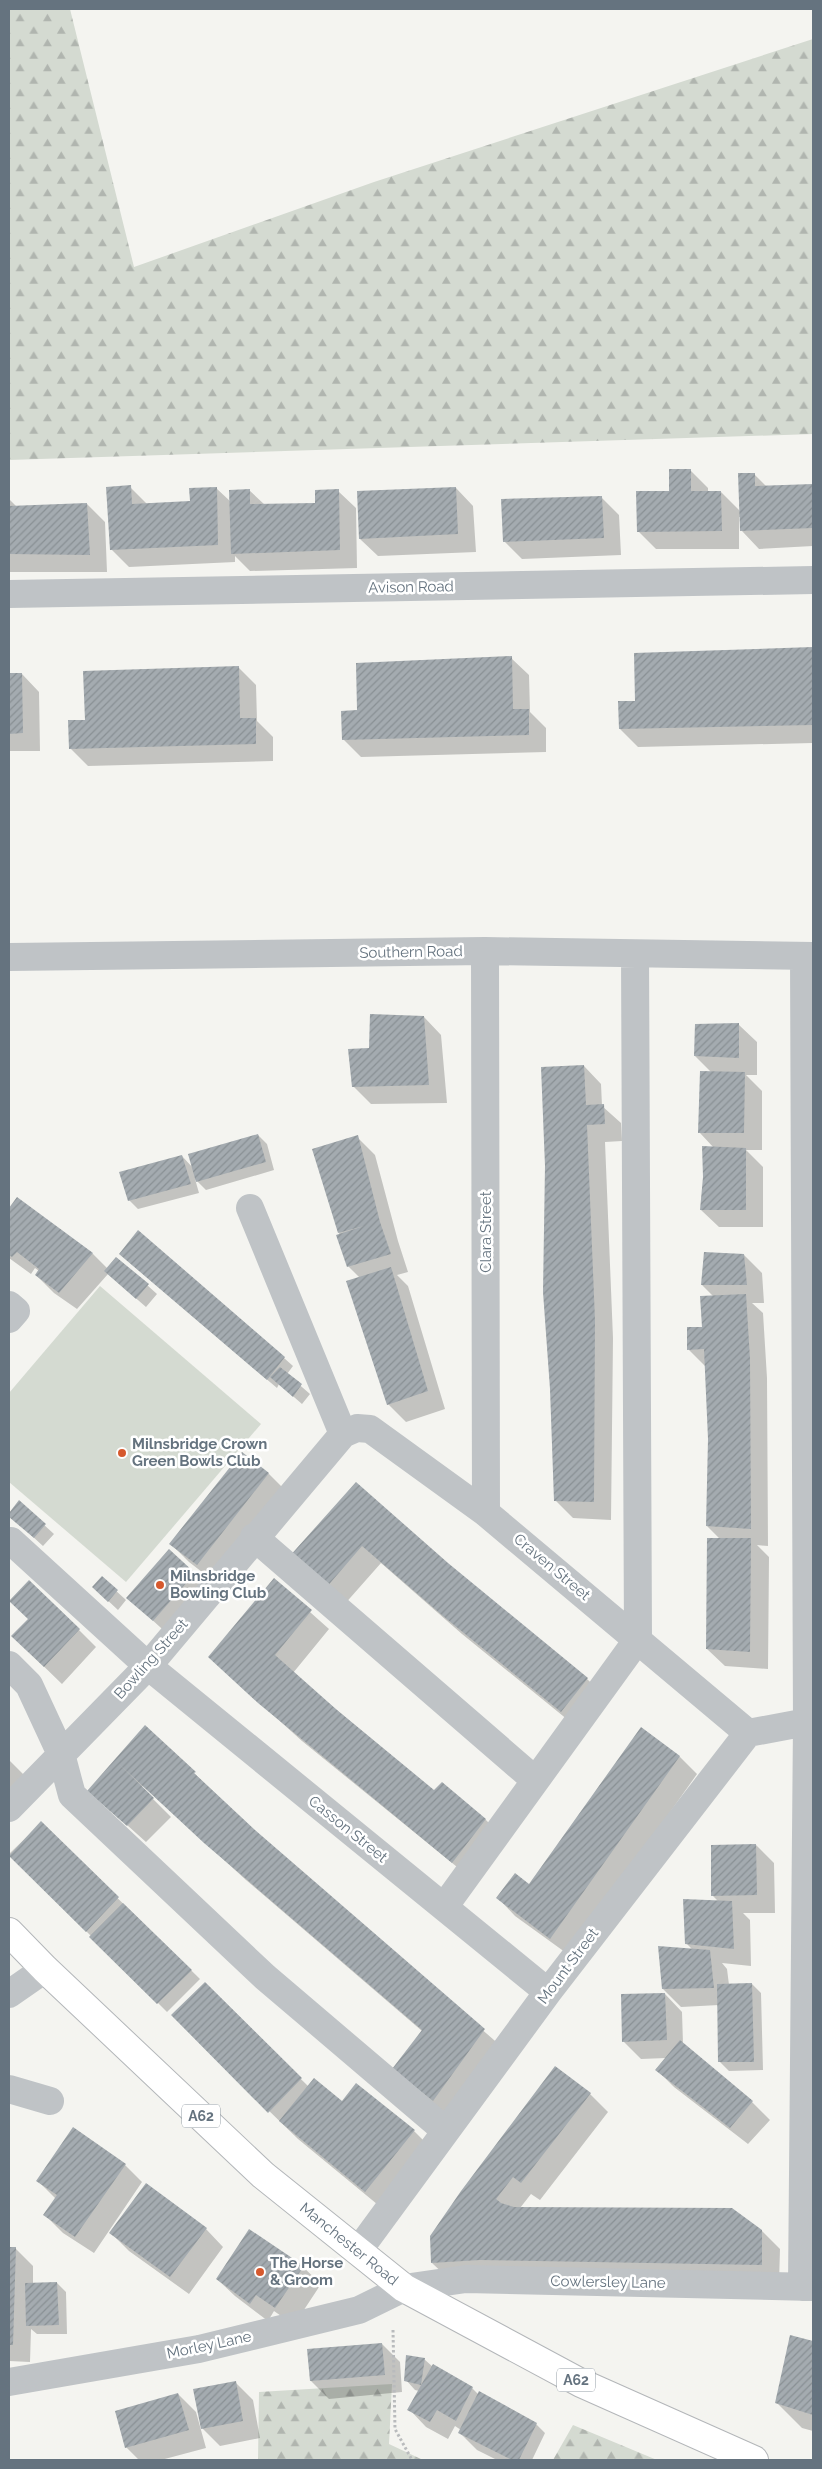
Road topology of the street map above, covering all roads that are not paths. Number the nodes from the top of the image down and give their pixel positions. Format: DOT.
graph roads {
  1 [pos="813,580"];
  2 [pos="9,594"];
  3 [pos="485,950"];
  4 [pos="635,954"];
  5 [pos="809,956"];
  6 [pos="9,957"];
  7 [pos="250,1208"];
  8 [pos="9,1305"];
  9 [pos="9,1319"];
  10 [pos="343,1434"];
  11 [pos="486,1513"];
  12 [pos="254,1537"];
  13 [pos="11,1542"];
  14 [pos="638,1639"];
  15 [pos="9,1665"];
  16 [pos="148,1666"];
  17 [pos="807,1722"];
  18 [pos="748,1733"];
  19 [pos="61,1754"];
  20 [pos="535,1780"];
  21 [pos="9,1808"];
  22 [pos="444,1907"];
  23 [pos="9,1932"];
  24 [pos="45,1969"];
  25 [pos="548,1992"];
  26 [pos="9,1994"];
  27 [pos="9,2089"];
  28 [pos="50,2101"];
  29 [pos="446,2131"];
  30 [pos="358,2251"];
  31 [pos="808,2287"];
  32 [pos="404,2288"];
  33 [pos="9,2382"];
  34 [pos="754,2460"];
  1 -- 2 [label="street, Avison Road"];
  3 -- 4 [label="street, Southern Road"];
  3 -- 6 [label="street, Southern Road"];
  3 -- 11 [label="street, Clara Street"];
  4 -- 5 [label="street, Southern Road"];
  4 -- 14 [label="street"];
  5 -- 17 [label="street"];
  7 -- 10 [label="street"];
  8 -- 9 [label="street"];
  10 -- 11 [label="street, Craven Street"];
  10 -- 12 [label="street, Bowling Street"];
  11 -- 14 [label="street, Craven Street"];
  12 -- 16 [label="street, Bowling Street"];
  12 -- 20 [label="street"];
  13 -- 16 [label="street, Casson Street"];
  14 -- 18 [label="street, Craven Street"];
  14 -- 20 [label="street"];
  15 -- 19 [label="street"];
  16 -- 19 [label="street, Bowling Street"];
  16 -- 22 [label="street, Casson Street"];
  17 -- 18 [label="street"];
  17 -- 31 [label="street"];
  18 -- 25 [label="street, Mount Street"];
  19 -- 21 [label="street, Bowling Street"];
  19 -- 29 [label="street"];
  20 -- 22 [label="street"];
  22 -- 25 [label="street, Casson Street"];
  23 -- 24 [label="main road, Manchester Road / A62"];
  24 -- 26 [label="street"];
  24 -- 30 [label="main road, Manchester Road / A62"];
  25 -- 29 [label="street, Mount Street"];
  27 -- 28 [label="street"];
  29 -- 30 [label="street, Mount Street"];
  30 -- 32 [label="main road, Manchester Road / A62"];
  31 -- 32 [label="street, Cowlersley Lane"];
  32 -- 33 [label="street, Morley Lane"];
  32 -- 34 [label="main road, Manchester Road / A62"];
}
